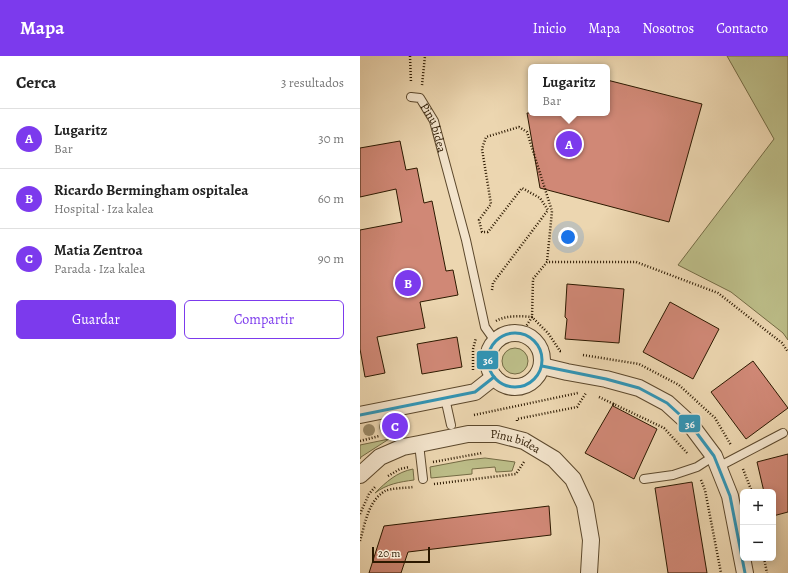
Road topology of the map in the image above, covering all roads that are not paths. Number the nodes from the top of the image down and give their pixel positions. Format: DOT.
graph roads {
  1 [pos="411,97"];
  2 [pos="495,341"];
  3 [pos="542,366"];
  4 [pos="494,377"];
  5 [pos="445,398"];
  6 [pos="360,415"];
  7 [pos="451,425"];
  8 [pos="783,433"];
  9 [pos="418,444"];
  10 [pos="716,462"];
  11 [pos="360,475"];
  12 [pos="423,479"];
  13 [pos="644,479"];
  14 [pos="589,573"];
  15 [pos="745,573"];
  1 -- 2 [label="lane, Pinu bidea"];
  2 -- 3 [label="street"];
  2 -- 4 [label="street"];
  3 -- 4 [label="street"];
  3 -- 10 [label="street"];
  4 -- 5 [label="street"];
  5 -- 6 [label="street"];
  5 -- 7 [label="lane"];
  8 -- 10 [label="lane"];
  9 -- 11 [label="street, Pinu bidea"];
  9 -- 12 [label="lane"];
  9 -- 14 [label="street, Pinu bidea"];
  10 -- 13 [label="lane"];
  10 -- 15 [label="street"];
}
